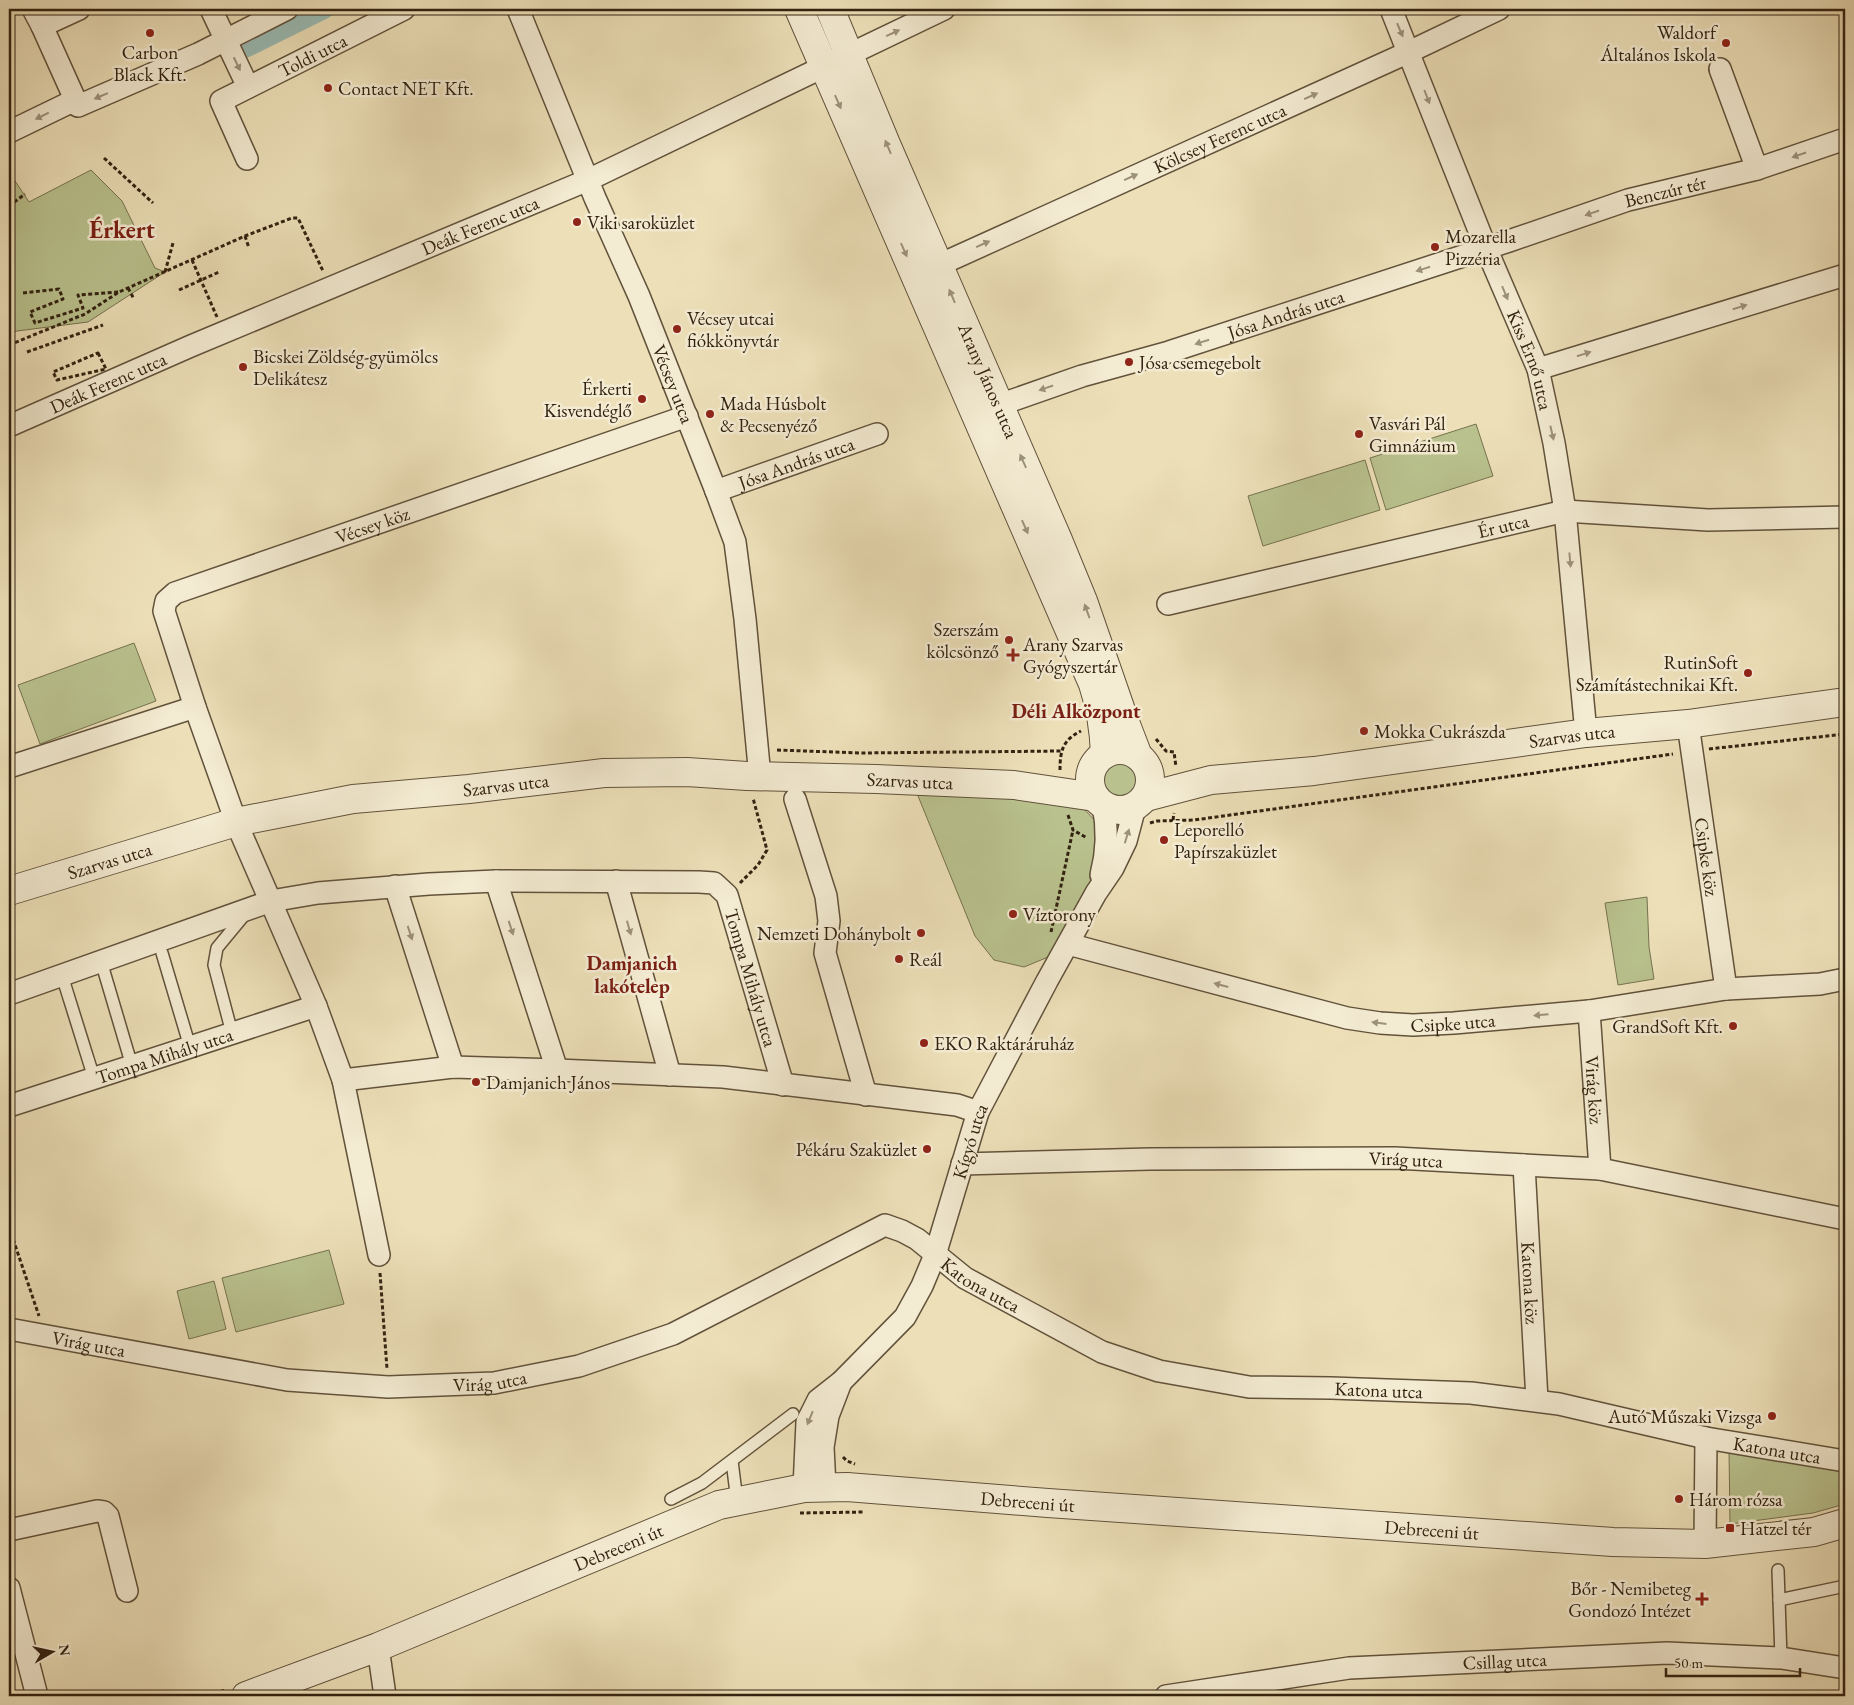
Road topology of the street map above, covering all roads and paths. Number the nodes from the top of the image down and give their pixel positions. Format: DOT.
graph roads {
  1 [pos="79,9"];
  2 [pos="211,9"];
  3 [pos="288,9"];
  4 [pos="404,9"];
  5 [pos="518,9"];
  6 [pos="799,9"];
  7 [pos="830,9"];
  8 [pos="944,9"];
  9 [pos="1391,9"];
  10 [pos="1499,9"];
  11 [pos="38,18"];
  12 [pos="226,41"];
  13 [pos="1409,52"];
  14 [pos="849,53"];
  15 [pos="824,65"];
  16 [pos="1720,69"];
  17 [pos="248,87"];
  18 [pos="76,103"];
  19 [pos="9,132"];
  20 [pos="1845,139"];
  21 [pos="104,158"];
  22 [pos="247,159"];
  23 [pos="1757,169"];
  24 [pos="588,180"];
  25 [pos="25,194"];
  26 [pos="152,203"];
  27 [pos="9,206"];
  28 [pos="244,236"];
  29 [pos="173,244"];
  30 [pos="249,248"];
  31 [pos="1486,248"];
  32 [pos="192,260"];
  33 [pos="939,265"];
  34 [pos="165,272"];
  35 [pos="219,272"];
  36 [pos="1845,275"];
  37 [pos="200,280"];
  38 [pos="128,288"];
  39 [pos="331,288"];
  40 [pos="179,290"];
  41 [pos="119,292"];
  42 [pos="23,293"];
  43 [pos="134,299"];
  44 [pos="214,310"];
  45 [pos="102,326"];
  46 [pos="9,345"];
  47 [pos="27,352"];
  48 [pos="98,353"];
  49 [pos="1538,369"];
  50 [pos="999,405"];
  51 [pos="687,416"];
  52 [pos="9,426"];
  53 [pos="877,434"];
  54 [pos="716,491"];
  55 [pos="1565,511"];
  56 [pos="1845,518"];
  57 [pos="1168,604"];
  58 [pos="1845,702"];
  59 [pos="195,706"];
  60 [pos="1688,724"];
  61 [pos="1086,729"];
  62 [pos="1586,733"];
  63 [pos="1845,734"];
  64 [pos="1062,751"];
  65 [pos="1692,751"];
  66 [pos="1098,761"];
  67 [pos="1144,763"];
  68 [pos="9,767"];
  69 [pos="753,777"];
  70 [pos="1211,780"];
  71 [pos="1014,785"];
  72 [pos="795,799"];
  73 [pos="1099,801"];
  74 [pos="1141,802"];
  75 [pos="1173,820"];
  76 [pos="236,822"];
  77 [pos="496,881"];
  78 [pos="616,881"];
  79 [pos="395,886"];
  80 [pos="9,891"];
  81 [pos="1096,893"];
  82 [pos="728,895"];
  83 [pos="271,901"];
  84 [pos="250,908"];
  85 [pos="1068,944"];
  86 [pos="162,953"];
  87 [pos="103,968"];
  88 [pos="1845,979"];
  89 [pos="64,982"];
  90 [pos="1726,989"];
  91 [pos="9,994"];
  92 [pos="316,1006"];
  93 [pos="1589,1011"];
  94 [pos="232,1033"];
  95 [pos="190,1047"];
  96 [pos="132,1066"];
  97 [pos="453,1067"];
  98 [pos="556,1070"];
  99 [pos="670,1075"];
  100 [pos="94,1078"];
  101 [pos="342,1080"];
  102 [pos="783,1085"];
  103 [pos="866,1095"];
  104 [pos="12,1105"];
  105 [pos="978,1112"];
  106 [pos="962,1164"];
  107 [pos="1524,1165"];
  108 [pos="1600,1169"];
  109 [pos="1845,1219"];
  110 [pos="9,1227"];
  111 [pos="379,1254"];
  112 [pos="935,1255"];
  113 [pos="9,1329"];
  114 [pos="46,1336"];
  115 [pos="388,1387"];
  116 [pos="1537,1400"];
  117 [pos="793,1414"];
  118 [pos="1706,1438"];
  119 [pos="839,1452"];
  120 [pos="732,1461"];
  121 [pos="1845,1461"];
  122 [pos="864,1465"];
  123 [pos="809,1496"];
  124 [pos="671,1499"];
  125 [pos="737,1502"];
  126 [pos="866,1512"];
  127 [pos="1845,1523"];
  128 [pos="9,1530"];
  129 [pos="1704,1544"];
  130 [pos="1778,1570"];
  131 [pos="1845,1586"];
  132 [pos="9,1588"];
  133 [pos="127,1592"];
  134 [pos="1779,1600"];
  135 [pos="373,1649"];
  136 [pos="1781,1658"];
  137 [pos="1845,1668"];
  138 [pos="37,1696"];
  139 [pos="246,1696"];
  140 [pos="375,1696"];
  141 [pos="385,1696"];
  142 [pos="1166,1696"];
  1 -- 11 [label="street"];
  2 -- 12 [label="street"];
  3 -- 12 [label="street"];
  4 -- 17 [label="street, Toldi utca"];
  5 -- 24 [label="street, Vécsey utca"];
  6 -- 15 [label="street, Arany János utca"];
  7 -- 14 [label="street, Arany János utca"];
  14 -- 8 [label="street, Deák Ferenc utca, one-way"];
  9 -- 13 [label="street, Kiss Ernő utca, one-way"];
  10 -- 13 [label="street, Kölcsey Ferenc utca"];
  11 -- 18 [label="street"];
  12 -- 17 [label="street, one-way"];
  12 -- 18 [label="street, one-way"];
  13 -- 31 [label="street, Kiss Ernő utca, one-way"];
  33 -- 13 [label="street, Kölcsey Ferenc utca, one-way"];
  14 -- 15 [label="street, Deák Ferenc utca"];
  33 -- 14 [label="street, Arany János utca, one-way"];
  15 -- 24 [label="street, Deák Ferenc utca"];
  15 -- 66 [label="street, Arany János utca, one-way"];
  16 -- 23 [label="street"];
  17 -- 22 [label="street, Toldi utca"];
  18 -- 19 [label="street, one-way"];
  20 -- 23 [label="street, Benczúr tér, one-way"];
  21 -- 26 [label="path"];
  23 -- 31 [label="street, Benczúr tér, one-way"];
  24 -- 39 [label="street, Deák Ferenc utca"];
  24 -- 51 [label="street, Vécsey utca"];
  25 -- 27 [label="path"];
  28 -- 30 [label="path"];
  28 -- 32 [label="path"];
  28 -- 39 [label="path"];
  29 -- 34 [label="path"];
  31 -- 49 [label="street, Kiss Ernő utca, one-way"];
  31 -- 50 [label="street, Jósa András utca, one-way"];
  32 -- 34 [label="path"];
  32 -- 37 [label="path"];
  50 -- 33 [label="street, Arany János utca, one-way"];
  34 -- 38 [label="path"];
  35 -- 37 [label="path"];
  49 -- 36 [label="street, one-way"];
  37 -- 40 [label="path"];
  37 -- 44 [label="path"];
  38 -- 41 [label="path"];
  38 -- 43 [label="path"];
  39 -- 52 [label="street, Deák Ferenc utca"];
  41 -- 42 [label="path"];
  41 -- 46 [label="path"];
  45 -- 47 [label="path"];
  48 -- 48 [label="path"];
  49 -- 55 [label="street, Kiss Ernő utca, one-way"];
  67 -- 50 [label="street, Arany János utca, one-way"];
  51 -- 54 [label="street, Vécsey utca"];
  51 -- 59 [label="street, Vécsey köz"];
  53 -- 54 [label="street, Jósa András utca"];
  54 -- 69 [label="street, Vécsey utca"];
  55 -- 56 [label="street, Ér utca"];
  55 -- 57 [label="street, Ér utca"];
  55 -- 62 [label="street, Kiss Ernő utca, one-way"];
  58 -- 60 [label="street, Szarvas utca"];
  59 -- 68 [label="street"];
  59 -- 76 [label="street, Vécsey köz"];
  60 -- 62 [label="street, Szarvas utca"];
  60 -- 65 [label="street, Csipke köz"];
  61 -- 64 [label="path"];
  62 -- 70 [label="street, Szarvas utca"];
  63 -- 65 [label="path"];
  65 -- 75 [label="path"];
  65 -- 90 [label="street, Csipke köz"];
  66 -- 67 [label="street"];
  66 -- 71 [label="street, Szarvas utca"];
  66 -- 73 [label="street"];
  67 -- 70 [label="street, Szarvas utca"];
  67 -- 74 [label="street"];
  69 -- 71 [label="street, Szarvas utca"];
  69 -- 76 [label="street, Szarvas utca"];
  69 -- 82 [label="path"];
  70 -- 74 [label="street, Szarvas utca"];
  71 -- 73 [label="street, Szarvas utca"];
  72 -- 103 [label="street"];
  73 -- 74 [label="street"];
  73 -- 81 [label="street, Kígyó utca"];
  81 -- 74 [label="street, Kígyó utca, one-way"];
  76 -- 80 [label="street, Szarvas utca"];
  76 -- 83 [label="street"];
  77 -- 78 [label="street, Tompa Mihály utca"];
  77 -- 79 [label="street, Tompa Mihály utca"];
  77 -- 98 [label="street, one-way"];
  78 -- 82 [label="street, Tompa Mihály utca"];
  78 -- 99 [label="street, one-way"];
  79 -- 83 [label="street, Tompa Mihály utca"];
  79 -- 97 [label="street, one-way"];
  81 -- 85 [label="street, Kígyó utca"];
  82 -- 102 [label="street, Tompa Mihály utca"];
  83 -- 84 [label="street, Tompa Mihály utca"];
  83 -- 92 [label="street"];
  84 -- 91 [label="street, Tompa Mihály utca"];
  84 -- 94 [label="lane"];
  93 -- 85 [label="street, Csipke utca, one-way"];
  85 -- 105 [label="street, Kígyó utca"];
  86 -- 95 [label="lane"];
  87 -- 96 [label="lane"];
  88 -- 90 [label="street, Csipke utca"];
  89 -- 100 [label="lane"];
  90 -- 93 [label="street, Csipke utca"];
  92 -- 94 [label="street, Tompa Mihály utca"];
  92 -- 101 [label="street"];
  93 -- 108 [label="street, Virág köz"];
  94 -- 95 [label="street, Tompa Mihály utca"];
  95 -- 96 [label="street, Tompa Mihály utca"];
  96 -- 100 [label="street, Tompa Mihály utca"];
  97 -- 98 [label="street"];
  97 -- 101 [label="street"];
  98 -- 99 [label="street"];
  99 -- 102 [label="street"];
  100 -- 104 [label="street, Tompa Mihály utca"];
  101 -- 111 [label="street"];
  102 -- 103 [label="street"];
  103 -- 105 [label="street"];
  105 -- 106 [label="street, Kígyó utca"];
  106 -- 107 [label="street, Virág utca"];
  106 -- 112 [label="street, Kígyó utca"];
  107 -- 108 [label="street, Virág utca"];
  107 -- 116 [label="street, Katona köz"];
  108 -- 109 [label="street, Virág utca"];
  110 -- 114 [label="path"];
  111 -- 115 [label="path"];
  112 -- 115 [label="street, Virág utca"];
  112 -- 116 [label="street, Katona utca"];
  112 -- 123 [label="street, Kígyó utca"];
  113 -- 114 [label="street, Virág utca"];
  114 -- 115 [label="street, Virág utca"];
  116 -- 118 [label="street, Katona utca"];
  117 -- 120 [label="lane"];
  118 -- 121 [label="street, Katona utca"];
  118 -- 129 [label="street"];
  119 -- 122 [label="path"];
  120 -- 124 [label="lane"];
  120 -- 125 [label="lane"];
  123 -- 125 [label="street, Debreceni út"];
  123 -- 126 [label="path"];
  123 -- 129 [label="street, Debreceni út"];
  125 -- 135 [label="street, Debreceni út"];
  127 -- 129 [label="street, Debreceni út"];
  128 -- 133 [label="street"];
  130 -- 134 [label="lane"];
  131 -- 134 [label="lane"];
  132 -- 138 [label="street"];
  134 -- 136 [label="lane"];
  135 -- 139 [label="street, Debreceni út"];
  135 -- 140 [label="street"];
  135 -- 141 [label="street"];
  136 -- 137 [label="street, Csillag utca"];
  136 -- 142 [label="street, Csillag utca"];
}
